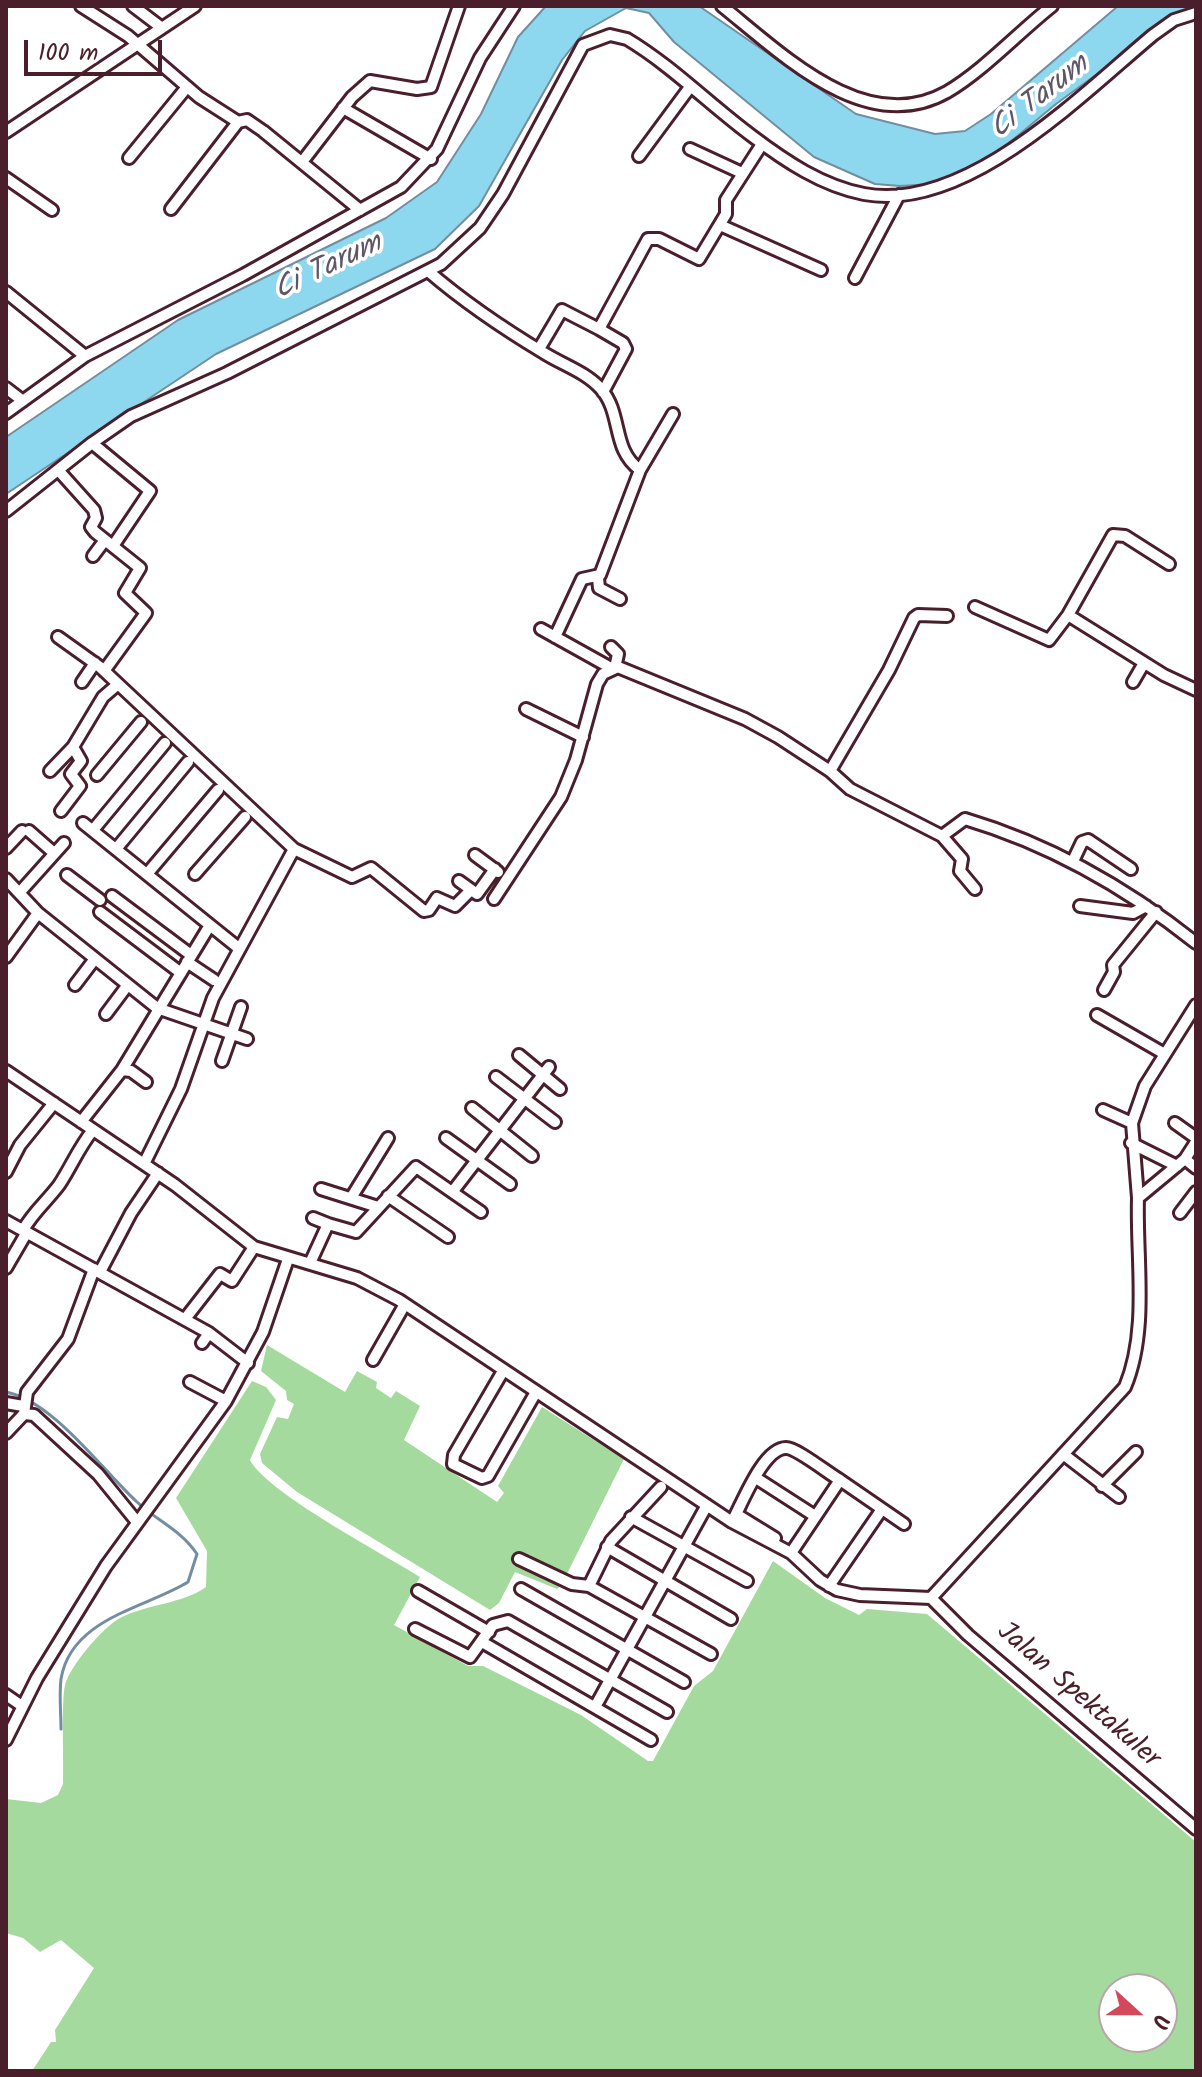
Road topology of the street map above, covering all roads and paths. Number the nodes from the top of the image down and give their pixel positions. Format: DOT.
graph roads {
  1 [pos="81,6"];
  2 [pos="133,6"];
  3 [pos="195,6"];
  4 [pos="459,6"];
  5 [pos="514,6"];
  6 [pos="722,6"];
  7 [pos="1052,6"];
  8 [pos="1196,13"];
  9 [pos="162,28"];
  10 [pos="139,44"];
  11 [pos="187,87"];
  12 [pos="690,87"];
  13 [pos="343,108"];
  14 [pos="238,122"];
  15 [pos="7,129"];
  16 [pos="762,144"];
  17 [pos="690,149"];
  18 [pos="639,156"];
  19 [pos="129,158"];
  20 [pos="431,159"];
  21 [pos="302,162"];
  22 [pos="742,173"];
  23 [pos="6,178"];
  24 [pos="899,195"];
  25 [pos="171,209"];
  26 [pos="52,210"];
  27 [pos="360,210"];
  28 [pos="720,225"];
  29 [pos="821,270"];
  30 [pos="428,271"];
  31 [pos="855,278"];
  32 [pos="6,292"];
  33 [pos="599,329"];
  34 [pos="539,349"];
  35 [pos="85,356"];
  36 [pos="6,388"];
  37 [pos="603,392"];
  38 [pos="23,401"];
  39 [pos="6,413"];
  40 [pos="673,414"];
  41 [pos="92,443"];
  42 [pos="640,470"];
  43 [pos="59,471"];
  44 [pos="6,511"];
  45 [pos="109,543"];
  46 [pos="93,556"];
  47 [pos="1169,564"];
  48 [pos="598,578"];
  49 [pos="620,599"];
  50 [pos="975,607"];
  51 [pos="1068,615"];
  52 [pos="947,616"];
  53 [pos="541,629"];
  54 [pos="58,637"];
  55 [pos="555,637"];
  56 [pos="611,647"];
  57 [pos="1144,663"];
  58 [pos="100,667"];
  59 [pos="613,668"];
  60 [pos="82,682"];
  61 [pos="1133,682"];
  62 [pos="117,685"];
  63 [pos="1196,690"];
  64 [pos="526,709"];
  65 [pos="141,722"];
  66 [pos="583,737"];
  67 [pos="165,743"];
  68 [pos="73,747"];
  69 [pos="59,762"];
  70 [pos="188,762"];
  71 [pos="50,771"];
  72 [pos="830,771"];
  73 [pos="71,774"];
  74 [pos="97,775"];
  75 [pos="218,790"];
  76 [pos="61,811"];
  77 [pos="245,817"];
  78 [pos="83,823"];
  79 [pos="93,830"];
  80 [pos="942,836"];
  81 [pos="64,843"];
  82 [pos="6,848"];
  83 [pos="116,849"];
  84 [pos="294,849"];
  85 [pos="54,853"];
  86 [pos="475,855"];
  87 [pos="1073,861"];
  88 [pos="495,869"];
  89 [pos="1131,869"];
  90 [pos="147,874"];
  91 [pos="195,874"];
  92 [pos="67,875"];
  93 [pos="507,877"];
  94 [pos="7,881"];
  95 [pos="459,881"];
  96 [pos="975,889"];
  97 [pos="470,891"];
  98 [pos="20,892"];
  99 [pos="494,899"];
  100 [pos="1080,906"];
  101 [pos="1146,906"];
  102 [pos="100,912"];
  103 [pos="1156,912"];
  104 [pos="38,913"];
  105 [pos="210,925"];
  106 [pos="1196,943"];
  107 [pos="236,946"];
  108 [pos="6,957"];
  109 [pos="189,958"];
  110 [pos="94,960"];
  111 [pos="181,973"];
  112 [pos="214,980"];
  113 [pos="75,985"];
  114 [pos="127,986"];
  115 [pos="1104,990"];
  116 [pos="1196,1005"];
  117 [pos="241,1007"];
  118 [pos="157,1008"];
  119 [pos="106,1014"];
  120 [pos="1097,1015"];
  121 [pos="203,1022"];
  122 [pos="1193,1022"];
  123 [pos="232,1033"];
  124 [pos="247,1039"];
  125 [pos="1163,1053"];
  126 [pos="519,1055"];
  127 [pos="222,1061"];
  128 [pos="122,1070"];
  129 [pos="6,1071"];
  130 [pos="546,1071"];
  131 [pos="496,1077"];
  132 [pos="146,1082"];
  133 [pos="560,1089"];
  134 [pos="525,1100"];
  135 [pos="54,1103"];
  136 [pos="472,1108"];
  137 [pos="1103,1110"];
  138 [pos="81,1122"];
  139 [pos="555,1122"];
  140 [pos="1132,1123"];
  141 [pos="1175,1123"];
  142 [pos="93,1130"];
  143 [pos="501,1130"];
  144 [pos="388,1138"];
  145 [pos="446,1138"];
  146 [pos="1196,1140"];
  147 [pos="1131,1143"];
  148 [pos="532,1156"];
  149 [pos="477,1160"];
  150 [pos="1181,1162"];
  151 [pos="144,1164"];
  152 [pos="1196,1168"];
  153 [pos="6,1172"];
  154 [pos="158,1173"];
  155 [pos="510,1184"];
  156 [pos="321,1189"];
  157 [pos="453,1191"];
  158 [pos="1196,1192"];
  159 [pos="388,1196"];
  160 [pos="351,1198"];
  161 [pos="1138,1198"];
  162 [pos="378,1207"];
  163 [pos="481,1212"];
  164 [pos="1180,1213"];
  165 [pos="313,1218"];
  166 [pos="6,1221"];
  167 [pos="328,1224"];
  168 [pos="25,1231"];
  169 [pos="448,1237"];
  170 [pos="254,1247"];
  171 [pos="288,1259"];
  172 [pos="311,1261"];
  173 [pos="6,1268"];
  174 [pos="97,1271"];
  175 [pos="405,1304"];
  176 [pos="185,1319"];
  177 [pos="209,1333"];
  178 [pos="202,1343"];
  179 [pos="373,1360"];
  180 [pos="248,1363"];
  181 [pos="503,1371"];
  182 [pos="190,1382"];
  183 [pos="536,1392"];
  184 [pos="226,1401"];
  185 [pos="6,1403"];
  186 [pos="24,1404"];
  187 [pos="6,1433"];
  188 [pos="1136,1452"];
  189 [pos="1063,1454"];
  190 [pos="756,1478"];
  191 [pos="840,1480"];
  192 [pos="1102,1486"];
  193 [pos="661,1487"];
  194 [pos="1119,1497"];
  195 [pos="707,1505"];
  196 [pos="882,1509"];
  197 [pos="815,1516"];
  198 [pos="631,1517"];
  199 [pos="734,1518"];
  200 [pos="139,1521"];
  201 [pos="904,1524"];
  202 [pos="685,1546"];
  203 [pos="607,1547"];
  204 [pos="792,1551"];
  205 [pos="519,1559"];
  206 [pos="666,1581"];
  207 [pos="747,1581"];
  208 [pos="589,1586"];
  209 [pos="829,1586"];
  210 [pos="521,1589"];
  211 [pos="418,1591"];
  212 [pos="931,1598"];
  213 [pos="647,1616"];
  214 [pos="731,1619"];
  215 [pos="415,1629"];
  216 [pos="489,1632"];
  217 [pos="482,1642"];
  218 [pos="629,1649"];
  219 [pos="711,1654"];
  220 [pos="610,1680"];
  221 [pos="684,1682"];
  222 [pos="6,1695"];
  223 [pos="22,1706"];
  224 [pos="595,1707"];
  225 [pos="667,1712"];
  226 [pos="6,1740"];
  227 [pos="651,1740"];
  228 [pos="1196,1829"];
  1 -- 10 [label="street"];
  2 -- 9 [label="street"];
  3 -- 9 [label="street"];
  4 -- 13 [label="street"];
  5 -- 20 [label="street"];
  6 -- 7 [label="street"];
  8 -- 24 [label="street"];
  9 -- 10 [label="street"];
  10 -- 11 [label="street"];
  10 -- 15 [label="street"];
  11 -- 14 [label="street"];
  11 -- 19 [label="street"];
  12 -- 16 [label="street"];
  12 -- 18 [label="street"];
  12 -- 30 [label="street"];
  13 -- 20 [label="street"];
  13 -- 21 [label="street"];
  14 -- 21 [label="street"];
  14 -- 25 [label="street"];
  16 -- 22 [label="street"];
  16 -- 24 [label="street"];
  17 -- 22 [label="street"];
  20 -- 27 [label="street"];
  21 -- 27 [label="street"];
  22 -- 28 [label="street"];
  23 -- 26 [label="street"];
  24 -- 31 [label="street"];
  27 -- 35 [label="street"];
  28 -- 29 [label="street"];
  28 -- 33 [label="street"];
  30 -- 34 [label="street"];
  30 -- 41 [label="street"];
  32 -- 35 [label="street"];
  33 -- 34 [label="street"];
  33 -- 37 [label="street"];
  34 -- 37 [label="street"];
  35 -- 38 [label="street"];
  36 -- 38 [label="street"];
  37 -- 42 [label="street"];
  38 -- 39 [label="street"];
  40 -- 42 [label="street"];
  41 -- 43 [label="street"];
  41 -- 45 [label="street"];
  42 -- 48 [label="street"];
  43 -- 44 [label="street"];
  43 -- 45 [label="street"];
  45 -- 46 [label="street"];
  45 -- 58 [label="street"];
  47 -- 51 [label="street"];
  48 -- 49 [label="street"];
  48 -- 55 [label="street"];
  50 -- 51 [label="street"];
  51 -- 57 [label="street"];
  52 -- 72 [label="street"];
  53 -- 55 [label="street"];
  54 -- 58 [label="street"];
  55 -- 59 [label="street"];
  56 -- 59 [label="street"];
  57 -- 61 [label="street"];
  57 -- 63 [label="street"];
  58 -- 60 [label="street"];
  58 -- 62 [label="street"];
  59 -- 66 [label="street"];
  59 -- 72 [label="street"];
  62 -- 68 [label="street"];
  62 -- 84 [label="street"];
  64 -- 66 [label="street"];
  65 -- 74 [label="street"];
  66 -- 93 [label="street"];
  67 -- 79 [label="street"];
  68 -- 69 [label="street"];
  68 -- 73 [label="street"];
  69 -- 71 [label="street"];
  69 -- 73 [label="street"];
  70 -- 83 [label="street"];
  72 -- 80 [label="street"];
  73 -- 76 [label="street"];
  75 -- 90 [label="street"];
  77 -- 91 [label="street"];
  78 -- 79 [label="street"];
  79 -- 83 [label="street"];
  80 -- 87 [label="street"];
  80 -- 96 [label="street"];
  81 -- 85 [label="street"];
  82 -- 85 [label="street"];
  83 -- 90 [label="street"];
  84 -- 97 [label="street"];
  84 -- 121 [label="street"];
  85 -- 98 [label="street"];
  86 -- 88 [label="street"];
  87 -- 89 [label="street"];
  87 -- 101 [label="street"];
  88 -- 93 [label="street"];
  88 -- 97 [label="street"];
  90 -- 105 [label="street"];
  92 -- 109 [label="street"];
  93 -- 99 [label="street"];
  94 -- 98 [label="street"];
  95 -- 97 [label="street"];
  98 -- 104 [label="street"];
  100 -- 101 [label="street"];
  101 -- 103 [label="street"];
  102 -- 111 [label="street"];
  103 -- 106 [label="street"];
  103 -- 115 [label="street"];
  104 -- 108 [label="street"];
  104 -- 110 [label="street"];
  105 -- 107 [label="street"];
  105 -- 109 [label="street"];
  109 -- 111 [label="street"];
  109 -- 112 [label="street"];
  110 -- 113 [label="street"];
  110 -- 114 [label="street"];
  111 -- 118 [label="street"];
  114 -- 118 [label="street"];
  114 -- 119 [label="street"];
  116 -- 122 [label="street"];
  117 -- 123 [label="street"];
  118 -- 121 [label="street"];
  118 -- 128 [label="street"];
  120 -- 125 [label="street"];
  121 -- 123 [label="street"];
  121 -- 151 [label="street"];
  122 -- 125 [label="street"];
  123 -- 124 [label="street"];
  123 -- 127 [label="street"];
  125 -- 140 [label="street"];
  126 -- 130 [label="street"];
  128 -- 132 [label="street"];
  128 -- 138 [label="street"];
  129 -- 135 [label="street"];
  130 -- 133 [label="street"];
  130 -- 134 [label="street"];
  131 -- 134 [label="street"];
  134 -- 139 [label="street"];
  134 -- 143 [label="street"];
  135 -- 138 [label="street"];
  135 -- 153 [label="street"];
  136 -- 143 [label="street"];
  137 -- 140 [label="street"];
  138 -- 142 [label="street"];
  140 -- 147 [label="street"];
  141 -- 146 [label="street"];
  142 -- 151 [label="street"];
  142 -- 168 [label="street"];
  143 -- 148 [label="street"];
  143 -- 149 [label="street"];
  144 -- 160 [label="street"];
  145 -- 149 [label="street"];
  146 -- 150 [label="street"];
  147 -- 150 [label="street"];
  147 -- 161 [label="street"];
  149 -- 155 [label="street"];
  149 -- 157 [label="street"];
  150 -- 152 [label="street"];
  150 -- 161 [label="street"];
  151 -- 154 [label="street"];
  154 -- 170 [label="street"];
  154 -- 174 [label="street"];
  156 -- 160 [label="street"];
  157 -- 159 [label="street"];
  157 -- 163 [label="street"];
  158 -- 164 [label="street"];
  159 -- 162 [label="street"];
  159 -- 169 [label="street"];
  160 -- 162 [label="street"];
  161 -- 189 [label="street"];
  162 -- 167 [label="street"];
  165 -- 167 [label="street"];
  166 -- 168 [label="street"];
  167 -- 172 [label="street"];
  168 -- 173 [label="street"];
  168 -- 174 [label="street"];
  170 -- 171 [label="street"];
  170 -- 176 [label="street"];
  171 -- 172 [label="street"];
  171 -- 180 [label="street"];
  172 -- 175 [label="street"];
  174 -- 176 [label="street"];
  174 -- 186 [label="street"];
  175 -- 179 [label="street"];
  175 -- 181 [label="street"];
  176 -- 177 [label="street"];
  177 -- 178 [label="street"];
  177 -- 180 [label="street"];
  180 -- 184 [label="street"];
  181 -- 183 [label="street"];
  181 -- 183 [label="street"];
  182 -- 184 [label="street"];
  183 -- 195 [label="street"];
  184 -- 200 [label="street"];
  185 -- 186 [label="street"];
  186 -- 187 [label="street"];
  186 -- 200 [label="street"];
  188 -- 192 [label="street"];
  189 -- 192 [label="street"];
  189 -- 212 [label="street"];
  190 -- 191 [label="street"];
  190 -- 197 [label="street"];
  190 -- 199 [label="street"];
  191 -- 196 [label="street"];
  191 -- 197 [label="street"];
  192 -- 194 [label="street"];
  193 -- 198 [label="street"];
  195 -- 199 [label="street"];
  195 -- 202 [label="street"];
  196 -- 201 [label="street"];
  196 -- 209 [label="street"];
  197 -- 204 [label="street"];
  198 -- 202 [label="street"];
  198 -- 203 [label="street"];
  199 -- 204 [label="street"];
  200 -- 223 [label="street"];
  202 -- 206 [label="street"];
  202 -- 207 [label="street"];
  203 -- 206 [label="street"];
  203 -- 208 [label="street"];
  204 -- 209 [label="street"];
  205 -- 208 [label="street"];
  206 -- 213 [label="street"];
  206 -- 214 [label="street"];
  208 -- 213 [label="street"];
  209 -- 212 [label="street"];
  210 -- 218 [label="street"];
  211 -- 216 [label="street"];
  212 -- 228 [label="street, Jalan Spektakuler"];
  213 -- 218 [label="street"];
  213 -- 219 [label="street"];
  215 -- 217 [label="street"];
  216 -- 217 [label="street"];
  216 -- 220 [label="street"];
  217 -- 224 [label="street"];
  218 -- 220 [label="street"];
  218 -- 221 [label="street"];
  220 -- 224 [label="street"];
  220 -- 225 [label="street"];
  222 -- 223 [label="street"];
  223 -- 226 [label="street"];
  224 -- 227 [label="street"];
}
